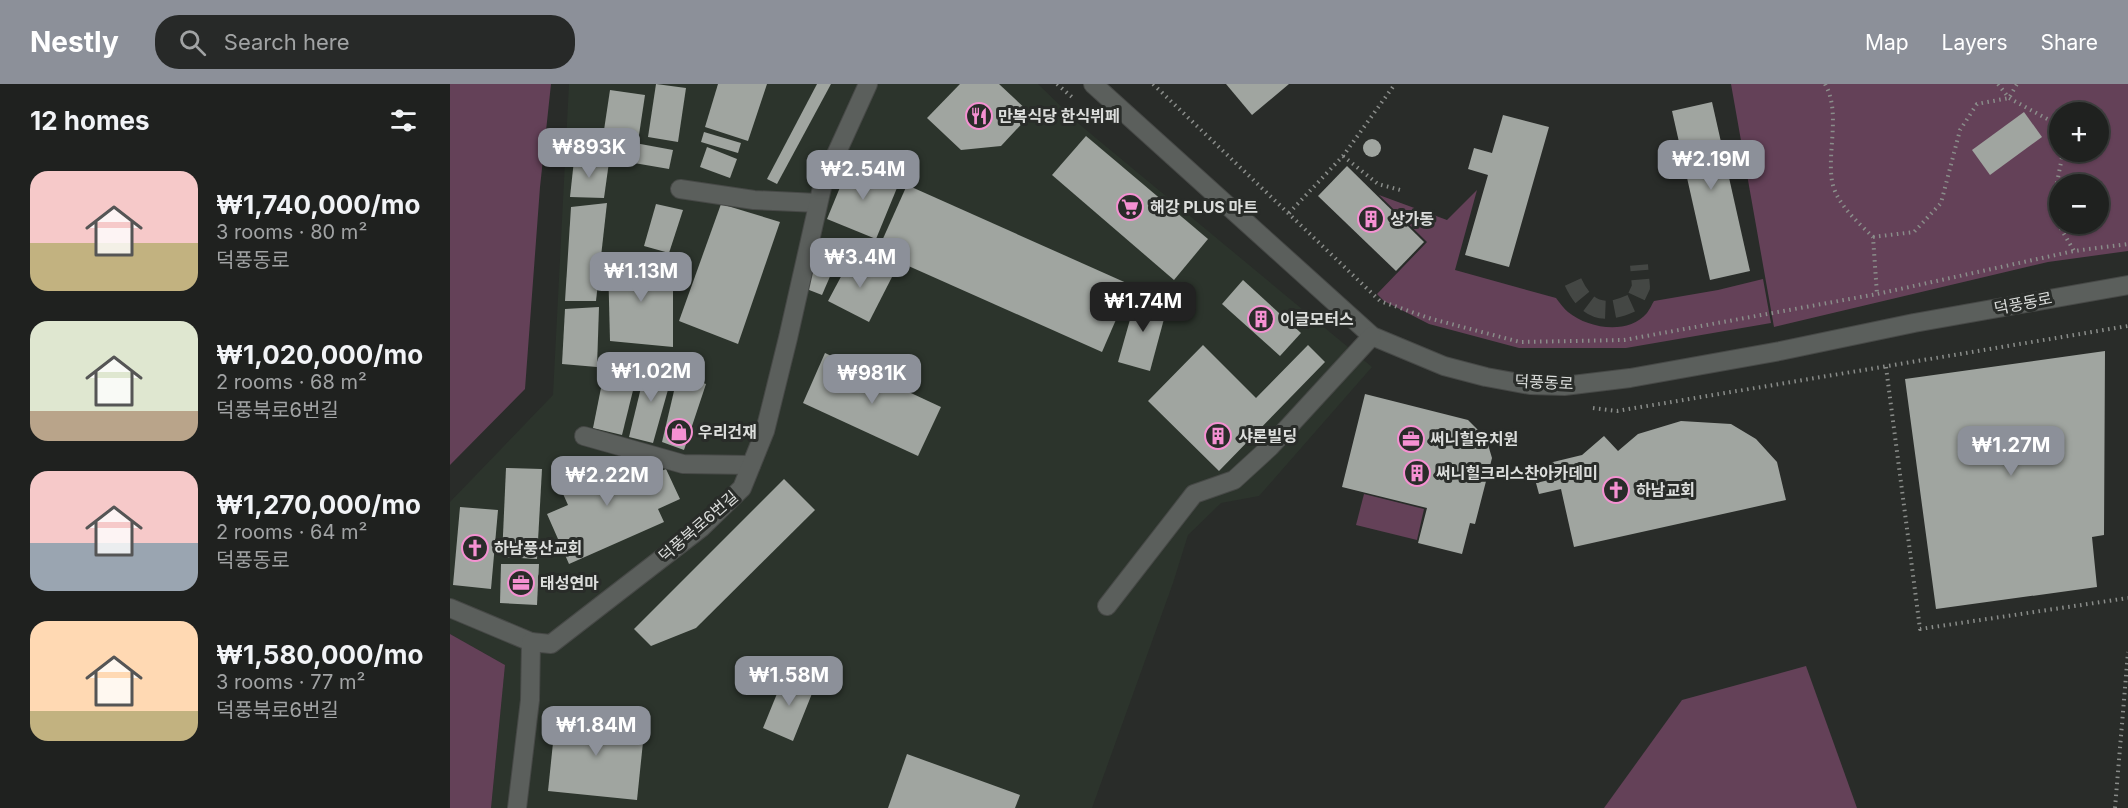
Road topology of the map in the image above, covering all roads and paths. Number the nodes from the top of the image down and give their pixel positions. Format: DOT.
graph roads {
  1 [pos="868,84"];
  2 [pos="1092,84"];
  3 [pos="1153,84"];
  4 [pos="1395,84"];
  5 [pos="1998,84"];
  6 [pos="2017,84"];
  7 [pos="1827,85"];
  8 [pos="2009,98"];
  9 [pos="2049,120"];
  10 [pos="1343,156"];
  11 [pos="2061,162"];
  12 [pos="680,189"];
  13 [pos="1404,191"];
  14 [pos="818,203"];
  15 [pos="1289,213"];
  16 [pos="1873,237"];
  17 [pos="2128,244"];
  18 [pos="2074,251"];
  19 [pos="2128,285"];
  20 [pos="1877,294"];
  21 [pos="2128,326"];
  22 [pos="1372,336"];
  23 [pos="1886,367"];
  24 [pos="1617,411"];
  25 [pos="584,436"];
  26 [pos="751,465"];
  27 [pos="2128,598"];
  28 [pos="1107,606"];
  29 [pos="450,608"];
  30 [pos="531,642"];
  31 [pos="2128,652"];
  32 [pos="517,808"];
  33 [pos="2115,808"];
  1 -- 14 [label="street, 덕풍북로6번길"];
  2 -- 22 [label="street, 덕풍동로"];
  3 -- 15 [label="path"];
  4 -- 10 [label="path"];
  5 -- 8 [label="path"];
  6 -- 8 [label="path"];
  7 -- 16 [label="path"];
  8 -- 9 [label="path"];
  8 -- 16 [label="path"];
  10 -- 13 [label="path"];
  10 -- 15 [label="path"];
  11 -- 18 [label="path"];
  12 -- 14 [label="street"];
  14 -- 26 [label="street, 덕풍북로6번길"];
  15 -- 20 [label="path"];
  16 -- 20 [label="path"];
  17 -- 18 [label="path"];
  18 -- 20 [label="path"];
  19 -- 22 [label="street, 덕풍동로"];
  21 -- 23 [label="path"];
  22 -- 28 [label="street"];
  23 -- 24 [label="path"];
  23 -- 27 [label="path"];
  25 -- 26 [label="street"];
  26 -- 30 [label="street, 덕풍북로6번길"];
  29 -- 30 [label="street"];
  30 -- 32 [label="street"];
  31 -- 33 [label="path"];
}
